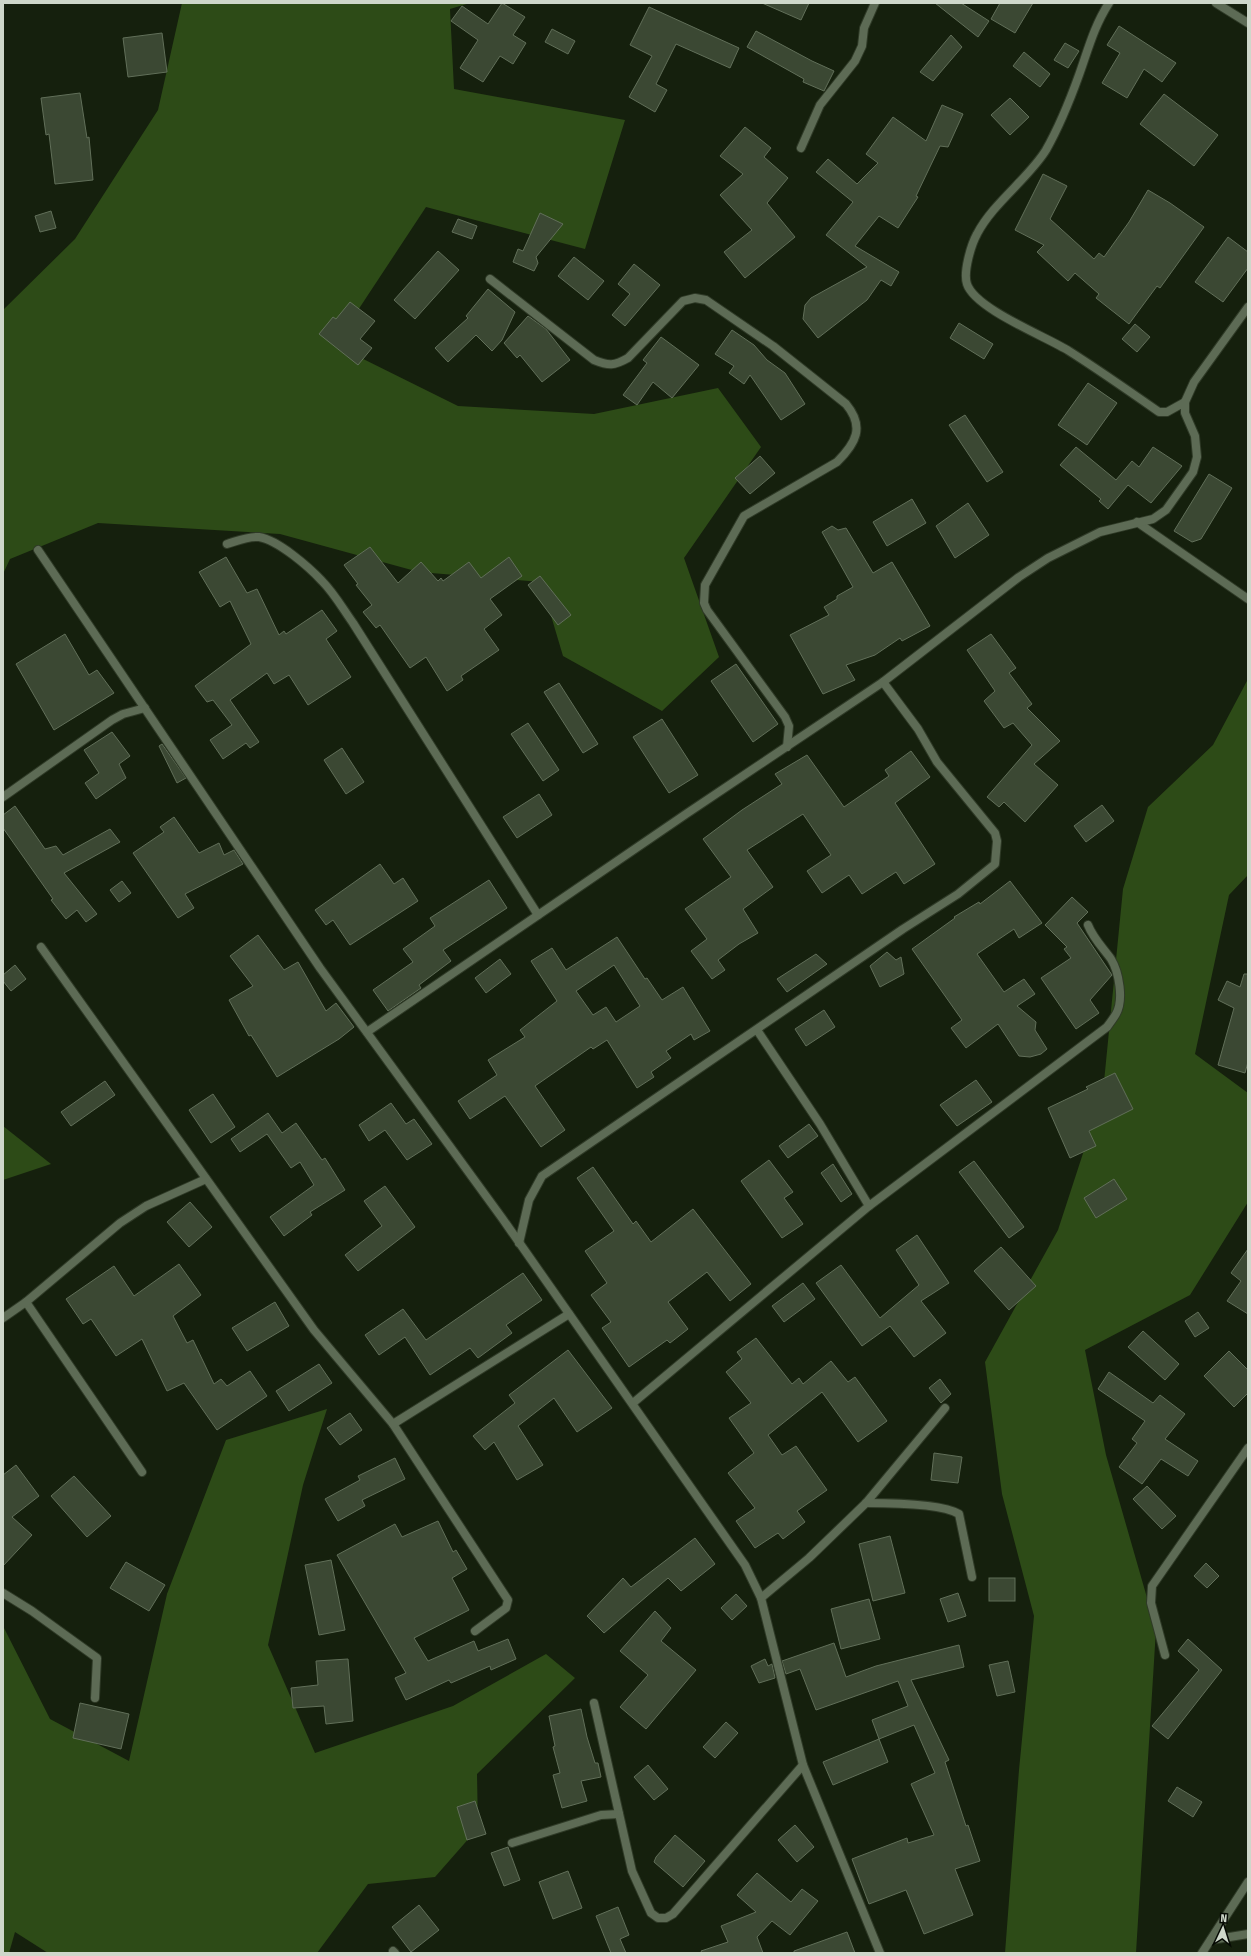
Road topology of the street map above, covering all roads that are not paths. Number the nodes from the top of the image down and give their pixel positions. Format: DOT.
graph roads {
  1 [pos="876,3"];
  2 [pos="1109,3"];
  3 [pos="1216,3"];
  4 [pos="1248,24"];
  5 [pos="801,148"];
  6 [pos="490,279"];
  7 [pos="1248,308"];
  8 [pos="1186,402"];
  9 [pos="1137,522"];
  10 [pos="227,544"];
  11 [pos="38,550"];
  12 [pos="1248,599"];
  13 [pos="883,682"];
  14 [pos="145,708"];
  15 [pos="787,747"];
  16 [pos="3,797"];
  17 [pos="538,915"];
  18 [pos="1088,925"];
  19 [pos="41,947"];
  20 [pos="757,1030"];
  21 [pos="367,1032"];
  22 [pos="206,1179"];
  23 [pos="869,1206"];
  24 [pos="519,1243"];
  25 [pos="26,1302"];
  26 [pos="569,1314"];
  27 [pos="3,1318"];
  28 [pos="633,1403"];
  29 [pos="945,1408"];
  30 [pos="393,1424"];
  31 [pos="1248,1448"];
  32 [pos="142,1472"];
  33 [pos="866,1503"];
  34 [pos="972,1577"];
  35 [pos="3,1593"];
  36 [pos="761,1598"];
  37 [pos="475,1631"];
  38 [pos="1165,1655"];
  39 [pos="95,1698"];
  40 [pos="594,1703"];
  41 [pos="803,1765"];
  42 [pos="619,1814"];
  43 [pos="512,1843"];
  44 [pos="1248,1882"];
  45 [pos="1248,1934"];
  46 [pos="1211,1940"];
  47 [pos="880,1953"];
  48 [pos="1202,1953"];
  1 -- 5 [label="street"];
  2 -- 8 [label="street"];
  3 -- 4 [label="street"];
  6 -- 15 [label="street"];
  7 -- 8 [label="street"];
  8 -- 9 [label="street"];
  9 -- 12 [label="street"];
  9 -- 13 [label="street"];
  10 -- 17 [label="street"];
  11 -- 14 [label="street"];
  13 -- 15 [label="street"];
  13 -- 20 [label="street"];
  14 -- 16 [label="street"];
  14 -- 21 [label="street"];
  15 -- 17 [label="street"];
  17 -- 21 [label="street"];
  18 -- 23 [label="street"];
  19 -- 22 [label="street"];
  20 -- 23 [label="street"];
  20 -- 24 [label="street"];
  21 -- 24 [label="street"];
  22 -- 25 [label="street"];
  22 -- 30 [label="street"];
  23 -- 28 [label="street"];
  24 -- 26 [label="street"];
  25 -- 27 [label="street"];
  25 -- 32 [label="street"];
  26 -- 28 [label="street"];
  26 -- 30 [label="street"];
  28 -- 36 [label="street"];
  29 -- 33 [label="street"];
  30 -- 37 [label="street"];
  31 -- 38 [label="street"];
  33 -- 34 [label="street"];
  33 -- 36 [label="street"];
  35 -- 39 [label="street"];
  36 -- 41 [label="street"];
  40 -- 42 [label="street"];
  41 -- 42 [label="street"];
  41 -- 47 [label="street"];
  42 -- 43 [label="street"];
  44 -- 46 [label="street"];
  45 -- 46 [label="street"];
  46 -- 48 [label="street"];
}
